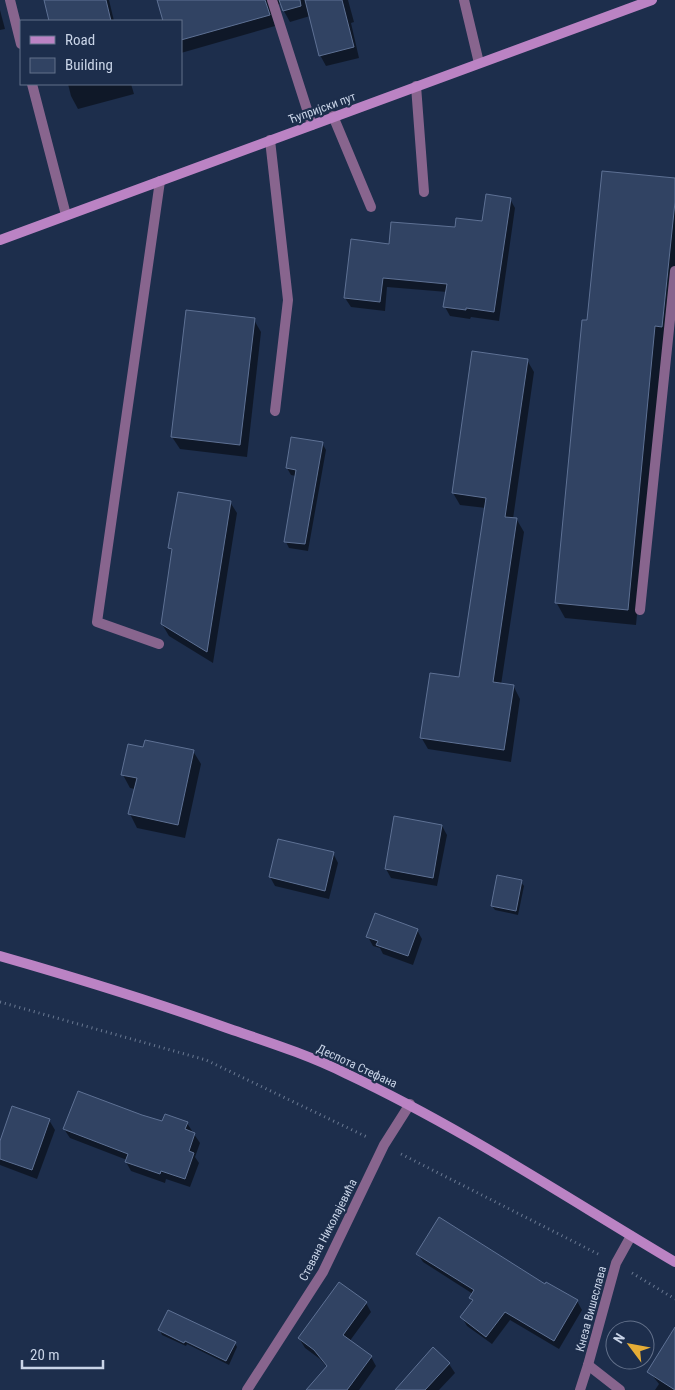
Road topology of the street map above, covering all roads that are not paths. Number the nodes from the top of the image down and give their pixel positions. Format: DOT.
graph roads {
  1 [pos="10,0"];
  2 [pos="272,0"];
  3 [pos="464,0"];
  4 [pos="652,0"];
  5 [pos="20,40"];
  6 [pos="479,63"];
  7 [pos="32,85"];
  8 [pos="416,86"];
  9 [pos="333,116"];
  10 [pos="312,124"];
  11 [pos="270,140"];
  12 [pos="160,180"];
  13 [pos="424,192"];
  14 [pos="371,207"];
  15 [pos="66,215"];
  16 [pos="0,240"];
  17 [pos="675,271"];
  18 [pos="275,411"];
  19 [pos="640,610"];
  20 [pos="159,644"];
  21 [pos="0,956"];
  22 [pos="410,1104"];
  23 [pos="631,1236"];
  24 [pos="675,1262"];
  25 [pos="588,1365"];
  26 [pos="247,1390"];
  27 [pos="580,1390"];
  28 [pos="620,1390"];
  1 -- 5 [label="street"];
  2 -- 10 [label="street"];
  3 -- 6 [label="street"];
  4 -- 6 [label="main road, Ћупријски пут"];
  6 -- 8 [label="main road, Ћупријски пут"];
  7 -- 15 [label="street"];
  8 -- 9 [label="main road, Ћупријски пут"];
  8 -- 13 [label="street"];
  9 -- 10 [label="main road, Ћупријски пут"];
  9 -- 14 [label="street"];
  10 -- 11 [label="main road, Ћупријски пут"];
  11 -- 12 [label="main road, Ћупријски пут"];
  11 -- 18 [label="street"];
  12 -- 15 [label="main road, Ћупријски пут"];
  12 -- 20 [label="street"];
  15 -- 16 [label="main road, Ћупријски пут"];
  17 -- 19 [label="street"];
  21 -- 22 [label="main road, Деспота Стефана"];
  22 -- 23 [label="main road, Деспота Стефана"];
  22 -- 26 [label="street, Стевана Николајевића"];
  23 -- 24 [label="main road, Деспота Стефана"];
  23 -- 25 [label="street, Кнеза Вишеслава"];
  25 -- 27 [label="street, Кнеза Вишеслава"];
  25 -- 28 [label="street"];
}
